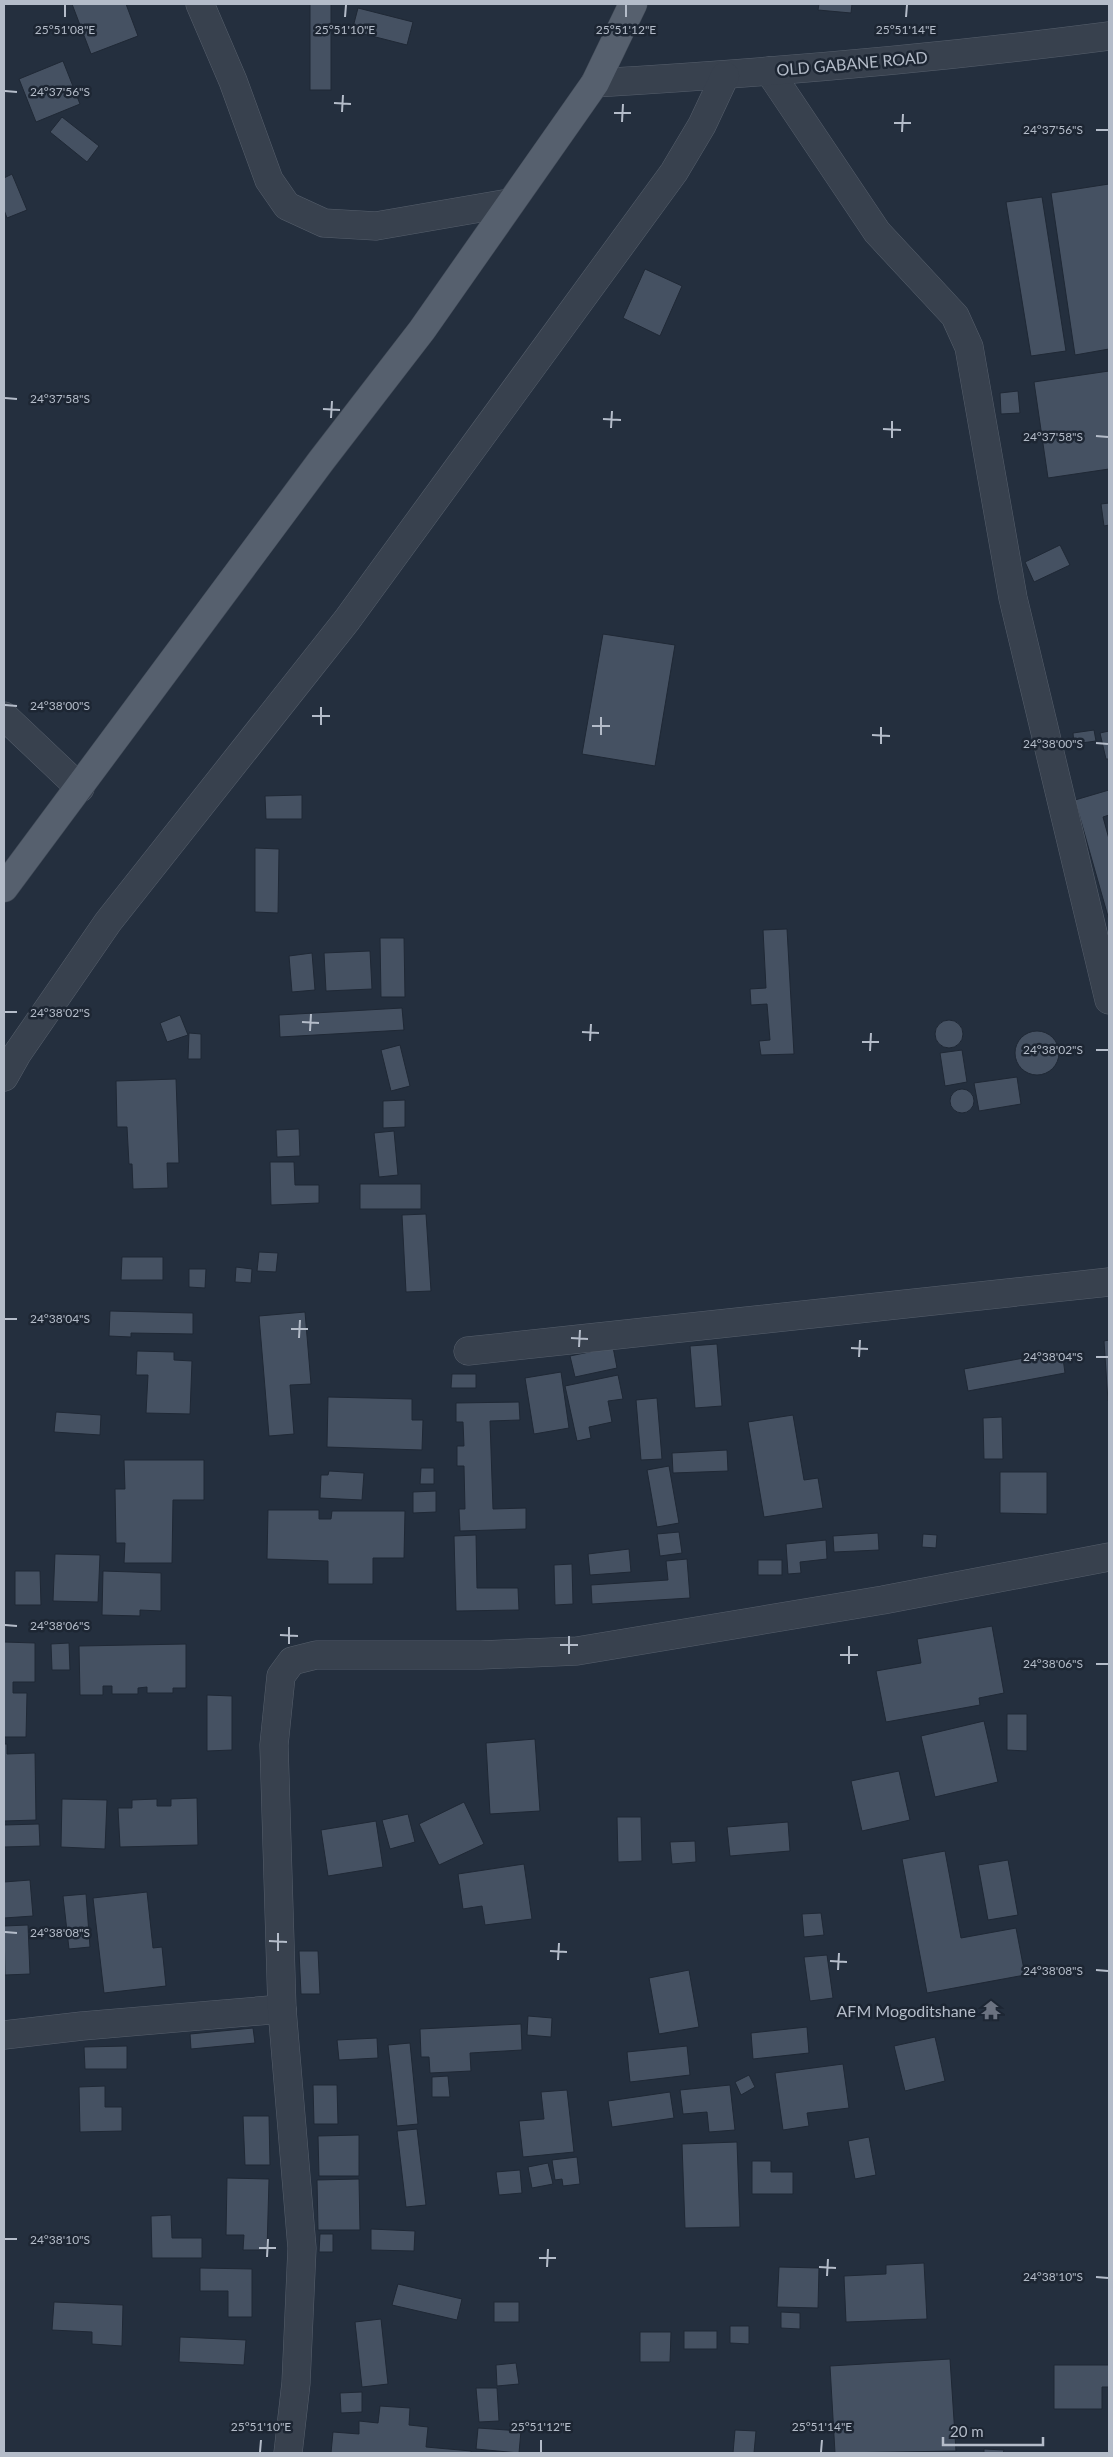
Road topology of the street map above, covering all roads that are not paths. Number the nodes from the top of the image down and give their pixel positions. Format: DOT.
graph roads {
  1 [pos="200,4"];
  2 [pos="633,4"];
  3 [pos="1109,36"];
  4 [pos="769,71"];
  5 [pos="725,76"];
  6 [pos="595,83"];
  7 [pos="509,203"];
  8 [pos="4,716"];
  9 [pos="80,788"];
  10 [pos="4,888"];
  11 [pos="1109,1000"];
  12 [pos="4,1077"];
  13 [pos="1109,1282"];
  14 [pos="468,1351"];
  15 [pos="1109,1557"];
  16 [pos="282,2009"];
  17 [pos="4,2035"];
  18 [pos="288,2453"];
  1 -- 7 [label="street"];
  2 -- 6 [label="main road"];
  3 -- 4 [label="street, OLD GABANE ROAD"];
  4 -- 5 [label="street, OLD GABANE ROAD"];
  4 -- 11 [label="street"];
  5 -- 6 [label="street, OLD GABANE ROAD"];
  5 -- 12 [label="street"];
  6 -- 7 [label="main road"];
  7 -- 9 [label="main road"];
  8 -- 9 [label="street"];
  9 -- 10 [label="main road"];
  13 -- 14 [label="street"];
  15 -- 16 [label="street"];
  16 -- 17 [label="street"];
  16 -- 18 [label="street"];
}
